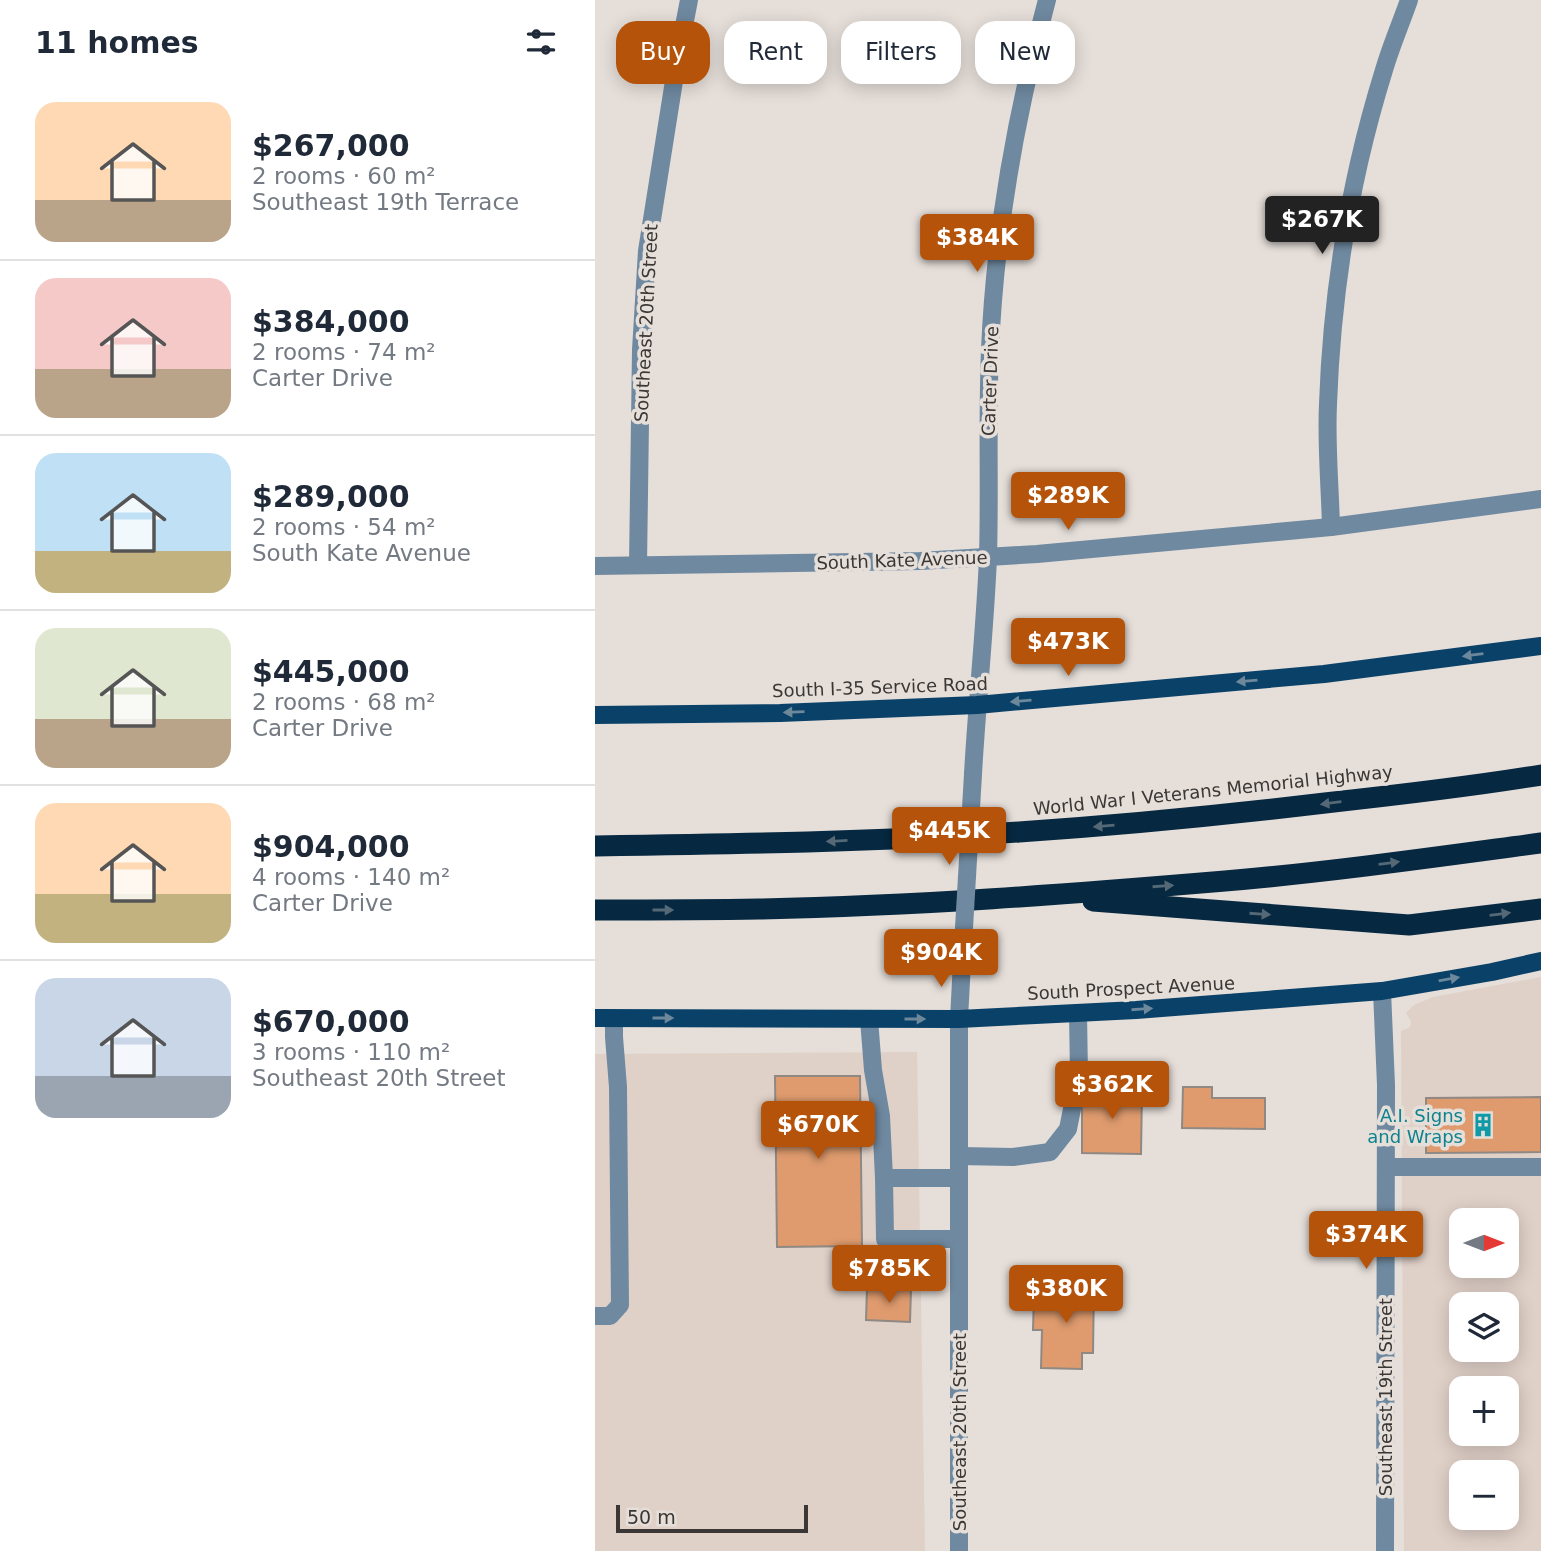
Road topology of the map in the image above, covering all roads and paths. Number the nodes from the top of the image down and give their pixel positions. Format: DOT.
graph roads {
  1 [pos="689,0"];
  2 [pos="1047,0"];
  3 [pos="1409,0"];
  4 [pos="1541,499"];
  5 [pos="1331,527"];
  6 [pos="988,557"];
  7 [pos="638,565"];
  8 [pos="595,566"];
  9 [pos="1541,646"];
  10 [pos="977,705"];
  11 [pos="595,715"];
  12 [pos="1541,763"];
  13 [pos="1541,775"];
  14 [pos="1471,786"];
  15 [pos="1541,843"];
  16 [pos="595,846"];
  17 [pos="1021,896"];
  18 [pos="1541,909"];
  19 [pos="595,910"];
  20 [pos="1541,961"];
  21 [pos="1382,991"];
  22 [pos="1078,1013"];
  23 [pos="595,1018"];
  24 [pos="614,1018"];
  25 [pos="869,1019"];
  26 [pos="959,1019"];
  27 [pos="959,1156"];
  28 [pos="1386,1167"];
  29 [pos="1541,1167"];
  30 [pos="884,1178"];
  31 [pos="959,1178"];
  32 [pos="959,1239"];
  33 [pos="595,1316"];
  34 [pos="959,1551"];
  35 [pos="1385,1551"];
  1 -- 7 [label="street, Southeast 20th Street"];
  2 -- 6 [label="street, Carter Drive"];
  3 -- 5 [label="street"];
  4 -- 5 [label="street, South Kate Avenue"];
  5 -- 6 [label="street, South Kate Avenue"];
  6 -- 7 [label="street, South Kate Avenue"];
  6 -- 10 [label="street, Carter Drive"];
  7 -- 8 [label="street, South Kate Avenue"];
  9 -- 10 [label="main road, South I-35 Service Road, one-way"];
  10 -- 11 [label="main road, South I-35 Service Road, one-way"];
  10 -- 26 [label="street, Carter Drive, bridge"];
  12 -- 14 [label="highway"];
  13 -- 14 [label="highway, World War I Veterans Memorial Highway"];
  14 -- 16 [label="highway, World War I Veterans Memorial Highway, one-way"];
  17 -- 15 [label="highway, one-way"];
  17 -- 18 [label="highway, one-way"];
  19 -- 17 [label="highway, one-way"];
  21 -- 20 [label="main road, South Prospect Avenue, one-way"];
  22 -- 21 [label="main road, South Prospect Avenue, one-way"];
  21 -- 28 [label="street, Southeast 19th Street"];
  22 -- 26 [label="main road, South Prospect Avenue"];
  22 -- 27 [label="street"];
  23 -- 24 [label="main road, South Prospect Avenue"];
  24 -- 25 [label="main road, South Prospect Avenue, one-way"];
  24 -- 33 [label="street"];
  25 -- 26 [label="main road, South Prospect Avenue, one-way"];
  25 -- 30 [label="street"];
  26 -- 27 [label="street, Southeast 20th Street"];
  27 -- 31 [label="street, Southeast 20th Street"];
  28 -- 29 [label="street"];
  28 -- 35 [label="street, Southeast 19th Street"];
  30 -- 31 [label="street"];
  30 -- 32 [label="street"];
  31 -- 32 [label="street, Southeast 20th Street"];
  32 -- 34 [label="street, Southeast 20th Street"];
}
